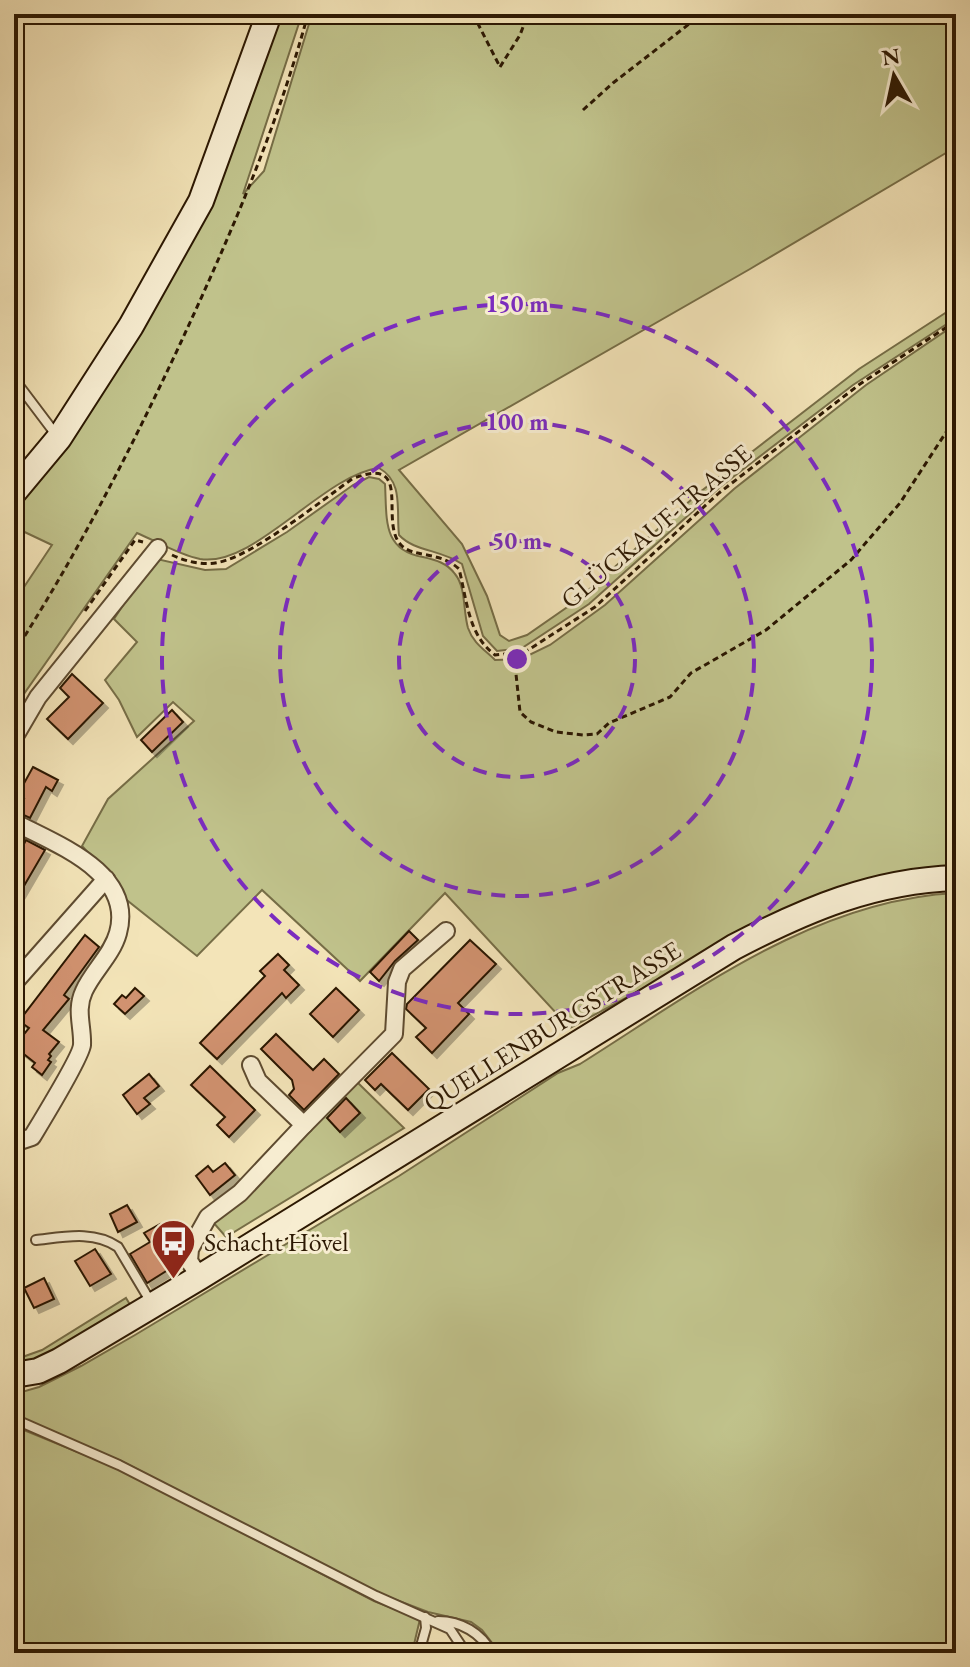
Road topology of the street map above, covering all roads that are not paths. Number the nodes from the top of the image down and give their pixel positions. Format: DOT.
graph roads {
  1 [pos="269,14"];
  2 [pos="14,379"];
  3 [pos="59,438"];
  4 [pos="14,492"];
  5 [pos="164,551"];
  6 [pos="14,738"];
  7 [pos="14,822"];
  8 [pos="956,878"];
  9 [pos="106,879"];
  10 [pos="446,931"];
  11 [pos="14,983"];
  12 [pos="251,1065"];
  13 [pos="304,1125"];
  14 [pos="14,1143"];
  15 [pos="36,1240"];
  16 [pos="200,1277"];
  17 [pos="153,1305"];
  18 [pos="14,1375"];
  19 [pos="14,1419"];
  20 [pos="429,1619"];
  21 [pos="419,1653"];
  22 [pos="466,1653"];
  23 [pos="492,1653"];
  1 -- 3 [label="street"];
  2 -- 3 [label="lane"];
  3 -- 4 [label="street"];
  5 -- 6 [label="street"];
  7 -- 9 [label="street"];
  8 -- 16 [label="street, QUELLENBURGSTRASSE"];
  9 -- 11 [label="street"];
  9 -- 14 [label="street"];
  10 -- 13 [label="street"];
  12 -- 13 [label="street"];
  13 -- 16 [label="street"];
  15 -- 17 [label="lane"];
  16 -- 17 [label="street, QUELLENBURGSTRASSE"];
  17 -- 18 [label="street, QUELLENBURGSTRASSE"];
  19 -- 20 [label="lane"];
  20 -- 21 [label="lane"];
  20 -- 22 [label="lane"];
  20 -- 23 [label="lane"];
}
